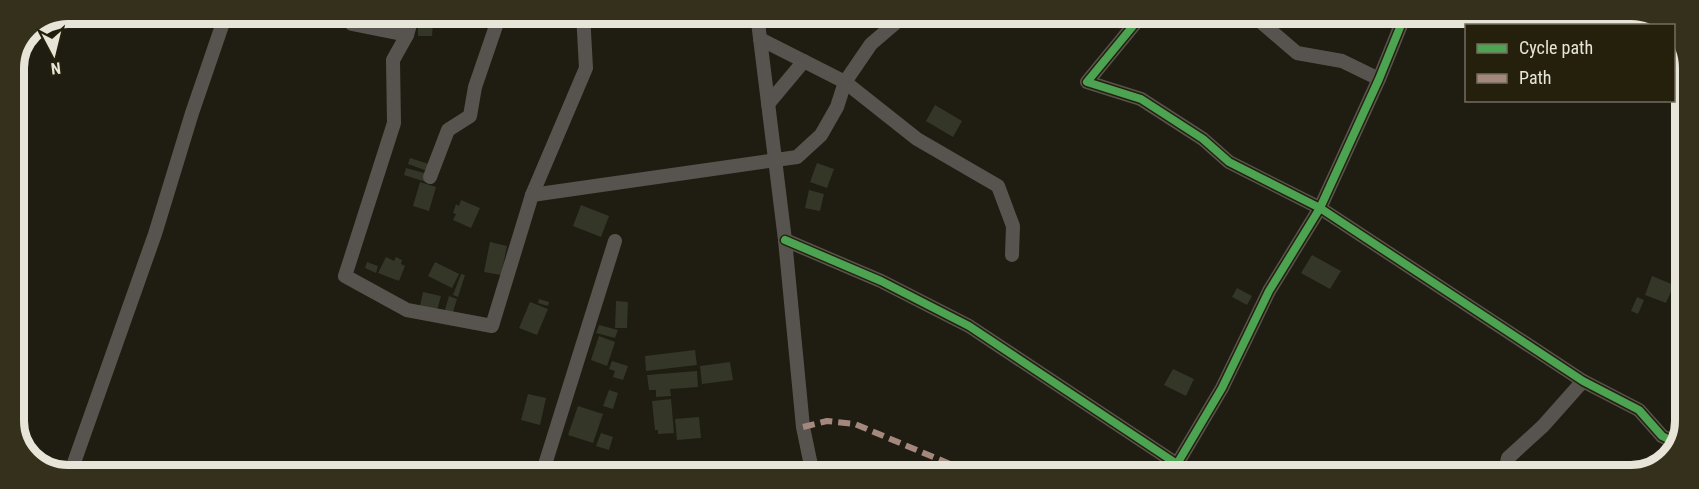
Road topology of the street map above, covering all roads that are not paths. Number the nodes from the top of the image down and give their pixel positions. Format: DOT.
graph roads {
  1 [pos="223,24"];
  2 [pos="352,24"];
  3 [pos="411,24"];
  4 [pos="497,24"];
  5 [pos="584,24"];
  6 [pos="758,24"];
  7 [pos="894,24"];
  8 [pos="1135,24"];
  9 [pos="1263,24"];
  10 [pos="1401,24"];
  11 [pos="407,35"];
  12 [pos="760,39"];
  13 [pos="804,61"];
  14 [pos="1379,79"];
  15 [pos="845,82"];
  16 [pos="768,104"];
  17 [pos="775,160"];
  18 [pos="430,177"];
  19 [pos="532,195"];
  20 [pos="1320,208"];
  21 [pos="785,240"];
  22 [pos="615,242"];
  23 [pos="1012,255"];
  24 [pos="1583,381"];
  25 [pos="1671,440"];
  26 [pos="1177,464"];
  27 [pos="73,465"];
  28 [pos="545,465"];
  29 [pos="811,465"];
  30 [pos="1506,465"];
  1 -- 27 [label="street"];
  2 -- 11 [label="street"];
  3 -- 11 [label="street"];
  4 -- 18 [label="street"];
  5 -- 19 [label="street"];
  6 -- 12 [label="street"];
  7 -- 15 [label="street"];
  8 -- 20 [label="street"];
  9 -- 14 [label="street"];
  10 -- 14 [label="street"];
  11 -- 19 [label="street"];
  12 -- 13 [label="street"];
  12 -- 16 [label="street"];
  13 -- 15 [label="street"];
  13 -- 16 [label="street"];
  14 -- 20 [label="street"];
  15 -- 17 [label="street"];
  15 -- 23 [label="street"];
  16 -- 17 [label="street"];
  17 -- 19 [label="street"];
  17 -- 21 [label="street"];
  20 -- 24 [label="street"];
  20 -- 26 [label="street"];
  21 -- 26 [label="street"];
  21 -- 29 [label="street"];
  22 -- 28 [label="street"];
  24 -- 25 [label="street"];
  24 -- 30 [label="street"];
}
